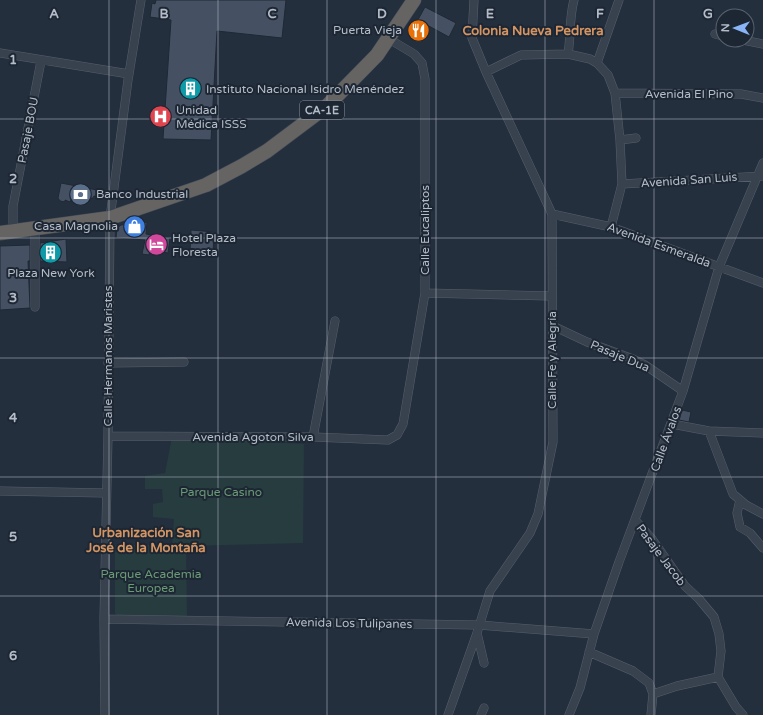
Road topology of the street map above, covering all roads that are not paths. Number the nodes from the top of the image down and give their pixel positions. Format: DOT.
graph roads {
  1 [pos="141,0"];
  2 [pos="414,0"];
  3 [pos="474,0"];
  4 [pos="574,0"];
  5 [pos="619,0"];
  6 [pos="389,39"];
  7 [pos="0,53"];
  8 [pos="568,54"];
  9 [pos="41,60"];
  10 [pos="597,63"];
  11 [pos="486,72"];
  12 [pos="129,74"];
  13 [pos="615,93"];
  14 [pos="763,98"];
  15 [pos="636,138"];
  16 [pos="620,140"];
  17 [pos="763,163"];
  18 [pos="760,176"];
  19 [pos="622,184"];
  20 [pos="110,213"];
  21 [pos="552,214"];
  22 [pos="6,224"];
  23 [pos="611,227"];
  24 [pos="35,228"];
  25 [pos="0,233"];
  26 [pos="719,267"];
  27 [pos="763,283"];
  28 [pos="425,293"];
  29 [pos="551,296"];
  30 [pos="35,307"];
  31 [pos="335,321"];
  32 [pos="553,326"];
  33 [pos="184,362"];
  34 [pos="108,363"];
  35 [pos="683,390"];
  36 [pos="672,424"];
  37 [pos="709,431"];
  38 [pos="763,433"];
  39 [pos="108,436"];
  40 [pos="397,436"];
  41 [pos="314,437"];
  42 [pos="0,491"];
  43 [pos="106,493"];
  44 [pos="740,500"];
  45 [pos="763,514"];
  46 [pos="635,520"];
  47 [pos="763,548"];
  48 [pos="104,619"];
  49 [pos="478,629"];
  50 [pos="594,634"];
  51 [pos="589,652"];
  52 [pos="484,663"];
  53 [pos="718,677"];
  54 [pos="656,693"];
  55 [pos="105,715"];
  56 [pos="448,715"];
  57 [pos="569,715"];
  58 [pos="652,715"];
  59 [pos="743,715"];
  1 -- 12 [label="street, Calle Hermanos Maristas"];
  2 -- 6 [label="highway, CA-1E"];
  3 -- 11 [label="street, Calle Fe y Alegría"];
  4 -- 8 [label="street"];
  5 -- 10 [label="street"];
  6 -- 20 [label="highway, CA-1E"];
  6 -- 28 [label="street, Calle Eucaliptos"];
  7 -- 9 [label="street"];
  8 -- 10 [label="street"];
  8 -- 11 [label="street"];
  9 -- 12 [label="street"];
  9 -- 22 [label="street, Pasaje BOU"];
  10 -- 13 [label="street"];
  11 -- 21 [label="street, Calle Fe y Alegría"];
  12 -- 20 [label="street, Calle Hermanos Maristas"];
  13 -- 14 [label="street, Avenida El Pino"];
  13 -- 16 [label="street"];
  15 -- 16 [label="street"];
  16 -- 19 [label="street"];
  17 -- 18 [label="street, Calle Ávalos"];
  18 -- 19 [label="street, Avenida San Luis"];
  18 -- 26 [label="street, Calle Ávalos"];
  19 -- 23 [label="street"];
  20 -- 22 [label="highway, CA-1E"];
  20 -- 24 [label="highway, CA-1E"];
  20 -- 34 [label="street, Calle Hermanos Maristas"];
  21 -- 23 [label="street, Avenida Esmeralda"];
  21 -- 29 [label="street, Calle Fe y Alegría"];
  23 -- 26 [label="street, Avenida Esmeralda"];
  24 -- 25 [label="highway, CA-1E"];
  24 -- 30 [label="street"];
  26 -- 27 [label="street, Avenida Esmeralda"];
  26 -- 35 [label="street, Calle Ávalos"];
  28 -- 29 [label="street"];
  28 -- 40 [label="street, Calle Eucaliptos"];
  29 -- 32 [label="street, Calle Fe y Alegría"];
  31 -- 41 [label="street"];
  32 -- 35 [label="street, Pasaje Dua"];
  32 -- 49 [label="street, Calle Fe y Alegría"];
  33 -- 34 [label="street"];
  34 -- 39 [label="street, Calle Hermanos Maristas"];
  35 -- 36 [label="street, Calle Ávalos"];
  36 -- 37 [label="street"];
  36 -- 46 [label="street, Calle Ávalos"];
  37 -- 38 [label="street"];
  37 -- 44 [label="street"];
  39 -- 41 [label="street, Avenida Agoton Silva"];
  39 -- 43 [label="street, Calle Hermanos Maristas"];
  40 -- 41 [label="street, Avenida Agoton Silva"];
  42 -- 43 [label="street"];
  43 -- 48 [label="street, Calle Hermanos Maristas"];
  44 -- 45 [label="street"];
  44 -- 47 [label="street"];
  46 -- 50 [label="street, Calle Ávalos"];
  46 -- 53 [label="street, Pasaje Jacob"];
  48 -- 49 [label="street, Avenida Los Tulipanes"];
  48 -- 55 [label="street, Calle Hermanos Maristas"];
  49 -- 50 [label="street, Avenida Los Tulipanes"];
  49 -- 52 [label="street"];
  49 -- 56 [label="street, Calle Fe y Alegría"];
  50 -- 51 [label="street, Calle Ávalos"];
  51 -- 54 [label="street"];
  51 -- 57 [label="street, Calle Ávalos"];
  53 -- 54 [label="street"];
  53 -- 59 [label="street"];
  54 -- 58 [label="street"];
}
